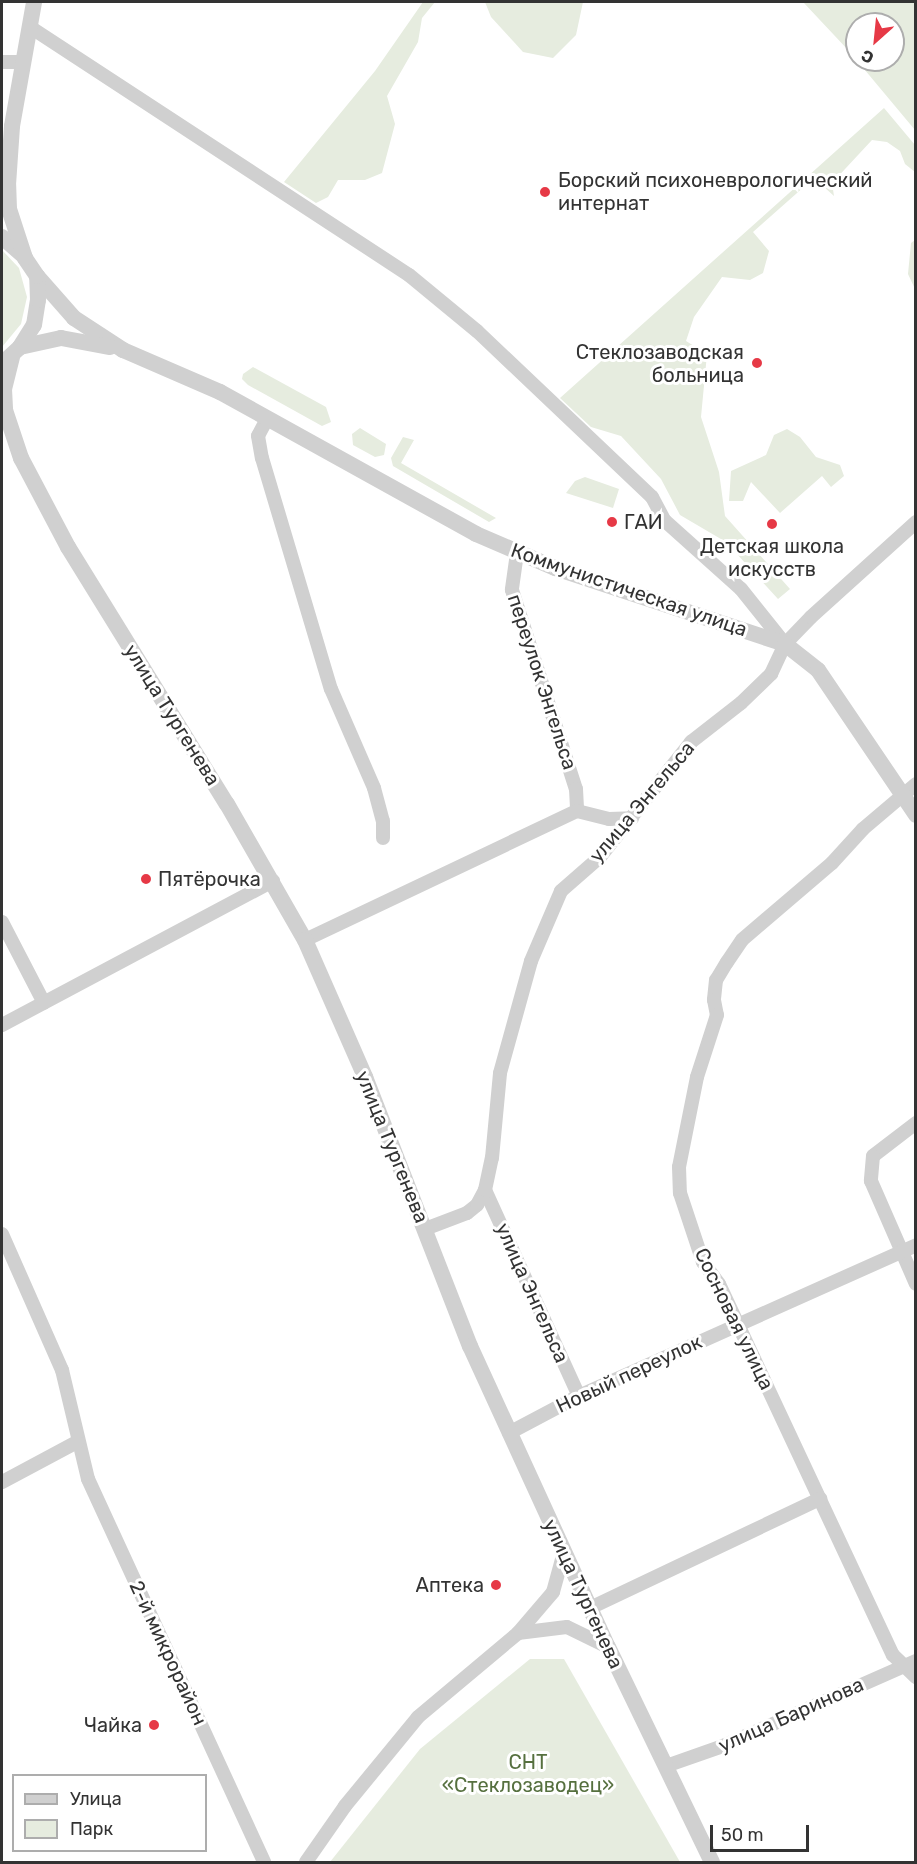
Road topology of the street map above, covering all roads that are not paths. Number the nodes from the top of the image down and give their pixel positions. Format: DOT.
graph roads {
  1 [pos="34,2"];
  2 [pos="30,27"];
  3 [pos="2,62"];
  4 [pos="24,62"];
  5 [pos="12,126"];
  6 [pos="2,157"];
  7 [pos="2,237"];
  8 [pos="25,258"];
  9 [pos="37,276"];
  10 [pos="123,350"];
  11 [pos="11,356"];
  12 [pos="267,419"];
  13 [pos="2,434"];
  14 [pos="21,458"];
  15 [pos="915,522"];
  16 [pos="517,553"];
  17 [pos="785,644"];
  18 [pos="909,790"];
  19 [pos="577,811"];
  20 [pos="915,815"];
  21 [pos="632,818"];
  22 [pos="383,838"];
  23 [pos="273,881"];
  24 [pos="2,922"];
  25 [pos="305,940"];
  26 [pos="44,1003"];
  27 [pos="2,1023"];
  28 [pos="915,1123"];
  29 [pos="485,1190"];
  30 [pos="425,1229"];
  31 [pos="2,1234"];
  32 [pos="915,1245"];
  33 [pos="900,1253"];
  34 [pos="8,1262"];
  35 [pos="915,1284"];
  36 [pos="736,1324"];
  37 [pos="579,1396"];
  38 [pos="509,1433"];
  39 [pos="77,1442"];
  40 [pos="2,1482"];
  41 [pos="820,1499"];
  42 [pos="564,1552"];
  43 [pos="590,1608"];
  44 [pos="518,1633"];
  45 [pos="608,1647"];
  46 [pos="910,1663"];
  47 [pos="915,1677"];
  48 [pos="666,1766"];
  49 [pos="264,1863"];
  50 [pos="306,1863"];
  51 [pos="712,1863"];
  1 -- 2 [label="street"];
  2 -- 4 [label="street"];
  2 -- 17 [label="street"];
  3 -- 4 [label="street"];
  4 -- 5 [label="street"];
  5 -- 6 [label="street"];
  5 -- 8 [label="street"];
  7 -- 8 [label="street"];
  8 -- 9 [label="street, Коммунистическая улица"];
  9 -- 10 [label="street, Коммунистическая улица"];
  9 -- 11 [label="street, улица Тургенева"];
  10 -- 11 [label="street, Коммунистическая улица"];
  10 -- 12 [label="street, Коммунистическая улица"];
  11 -- 14 [label="street, улица Тургенева"];
  12 -- 16 [label="street, Коммунистическая улица"];
  12 -- 22 [label="street"];
  13 -- 14 [label="street, улица Тургенева"];
  14 -- 23 [label="street, улица Тургенева"];
  15 -- 17 [label="street, улица Энгельса"];
  16 -- 17 [label="street, Коммунистическая улица"];
  16 -- 19 [label="street, переулок Энгельса"];
  17 -- 18 [label="street, Коммунистическая улица"];
  17 -- 21 [label="street, улица Энгельса"];
  18 -- 20 [label="street, Коммунистическая улица"];
  18 -- 36 [label="street, Сосновая улица"];
  19 -- 21 [label="street"];
  19 -- 25 [label="street"];
  21 -- 29 [label="street, улица Энгельса"];
  23 -- 25 [label="street, улица Тургенева"];
  23 -- 26 [label="street"];
  24 -- 26 [label="street"];
  25 -- 30 [label="street, улица Тургенева"];
  26 -- 27 [label="street"];
  28 -- 33 [label="street"];
  29 -- 30 [label="street, улица Энгельса"];
  29 -- 37 [label="street, улица Энгельса"];
  30 -- 38 [label="street, улица Тургенева"];
  31 -- 34 [label="street, 2-й микрорайон"];
  32 -- 33 [label="street, Новый переулок"];
  33 -- 35 [label="street"];
  33 -- 36 [label="street, Новый переулок"];
  34 -- 39 [label="street, 2-й микрорайон"];
  36 -- 37 [label="street, Новый переулок"];
  36 -- 41 [label="street, Сосновая улица"];
  37 -- 38 [label="street, Новый переулок"];
  38 -- 42 [label="street, улица Тургенева"];
  39 -- 40 [label="street"];
  39 -- 49 [label="street, 2-й микрорайон"];
  41 -- 43 [label="street"];
  41 -- 46 [label="street, Сосновая улица"];
  42 -- 43 [label="street, улица Тургенева"];
  42 -- 44 [label="street"];
  43 -- 45 [label="street, улица Тургенева"];
  44 -- 45 [label="street"];
  44 -- 50 [label="street"];
  45 -- 48 [label="street, улица Тургенева"];
  46 -- 47 [label="street, Сосновая улица"];
  46 -- 48 [label="street, улица Баринова"];
  48 -- 51 [label="street, улица Тургенева"];
}
